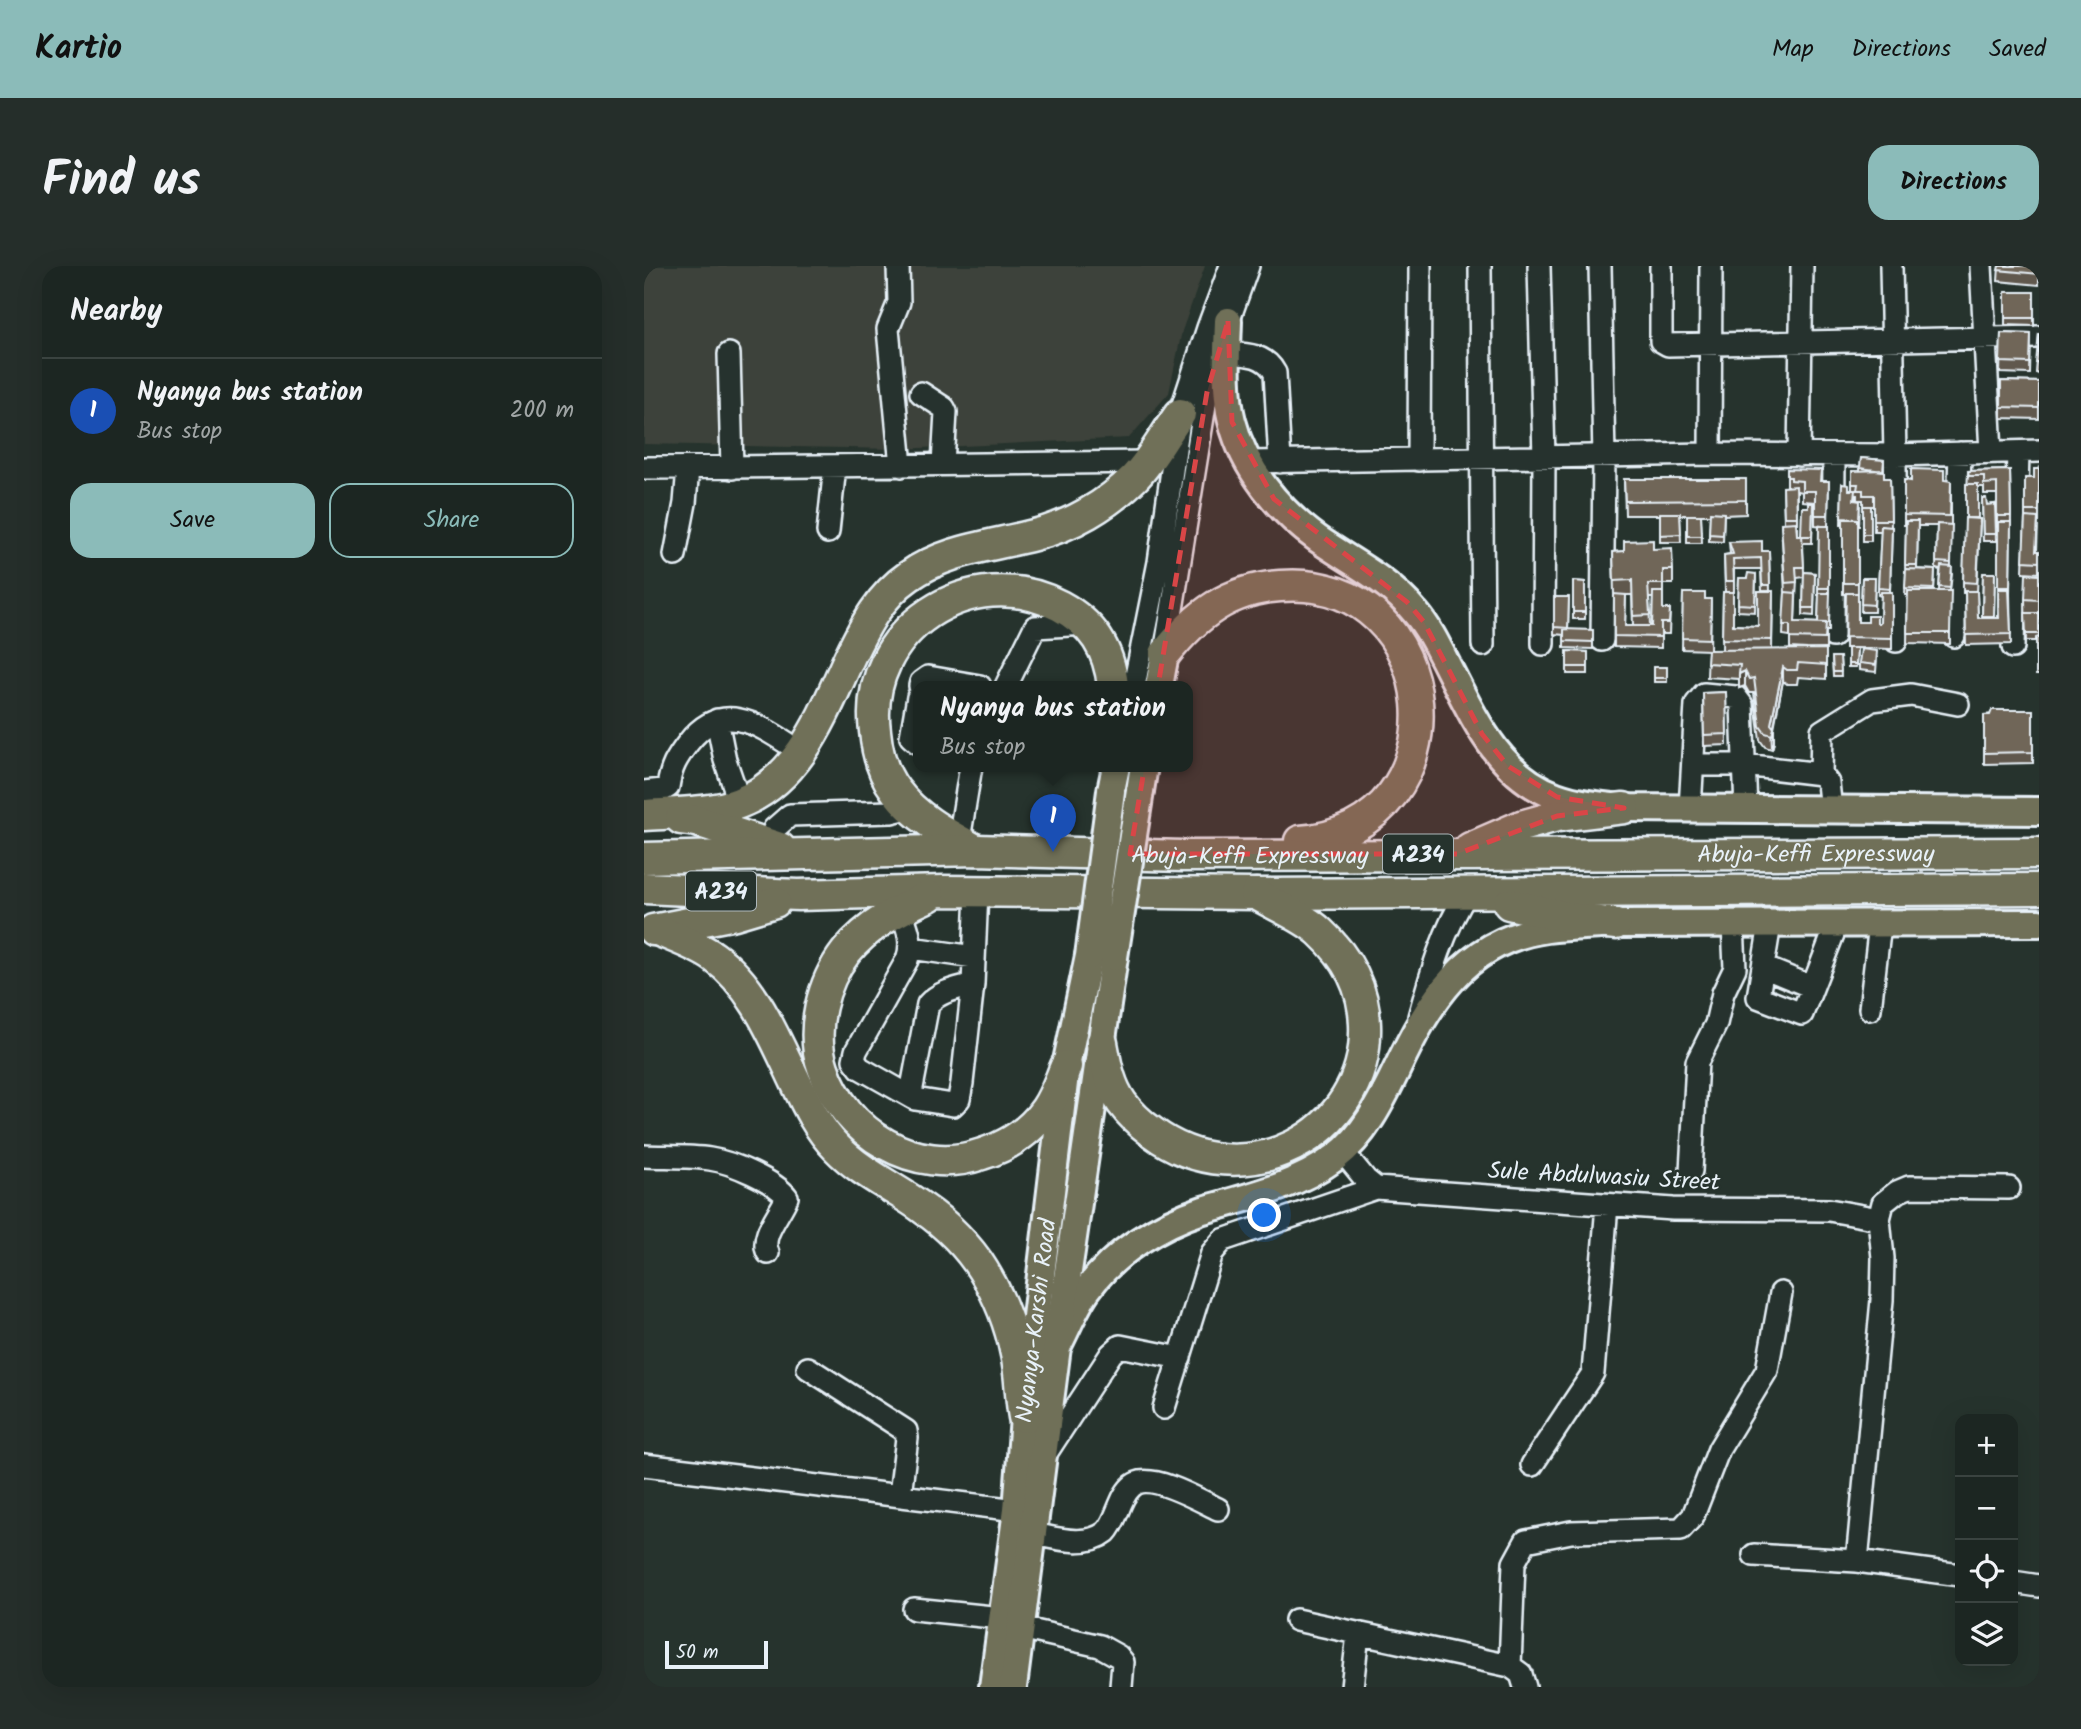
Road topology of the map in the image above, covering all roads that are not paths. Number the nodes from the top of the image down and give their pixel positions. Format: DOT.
graph roads {
  1 [pos="898,266"];
  2 [pos="1231,266"];
  3 [pos="1248,266"];
  4 [pos="1420,266"];
  5 [pos="1480,266"];
  6 [pos="1539,266"];
  7 [pos="1600,266"];
  8 [pos="1661,266"];
  9 [pos="1711,266"];
  10 [pos="1801,266"];
  11 [pos="1891,266"];
  12 [pos="1981,266"];
  13 [pos="1228,321"];
  14 [pos="2039,337"];
  15 [pos="1984,338"];
  16 [pos="1892,339"];
  17 [pos="1800,342"];
  18 [pos="1712,344"];
  19 [pos="1227,353"];
  20 [pos="729,354"];
  21 [pos="921,393"];
  22 [pos="1180,414"];
  23 [pos="1991,452"];
  24 [pos="2028,452"];
  25 [pos="1960,453"];
  26 [pos="1710,454"];
  27 [pos="1799,455"];
  28 [pos="1834,455"];
  29 [pos="1895,455"];
  30 [pos="1544,458"];
  31 [pos="1604,458"];
  32 [pos="1481,459"];
  33 [pos="1419,460"];
  34 [pos="1146,462"];
  35 [pos="1280,462"];
  36 [pos="1250,463"];
  37 [pos="943,464"];
  38 [pos="901,466"];
  39 [pos="732,467"];
  40 [pos="835,467"];
  41 [pos="644,468"];
  42 [pos="688,468"];
  43 [pos="828,532"];
  44 [pos="676,555"];
  45 [pos="2014,579"];
  46 [pos="2039,579"];
  47 [pos="1087,624"];
  48 [pos="1833,636"];
  49 [pos="1954,636"];
  50 [pos="1602,640"];
  51 [pos="1896,641"];
  52 [pos="1543,644"];
  53 [pos="1483,645"];
  54 [pos="2013,647"];
  55 [pos="1165,654"];
  56 [pos="922,681"];
  57 [pos="951,681"];
  58 [pos="1008,681"];
  59 [pos="1112,681"];
  60 [pos="1134,681"];
  61 [pos="1160,681"];
  62 [pos="1958,704"];
  63 [pos="717,720"];
  64 [pos="801,752"];
  65 [pos="1693,765"];
  66 [pos="1744,765"];
  67 [pos="971,772"];
  68 [pos="1821,774"];
  69 [pos="1114,778"];
  70 [pos="1142,779"];
  71 [pos="644,792"];
  72 [pos="737,804"];
  73 [pos="912,807"];
  74 [pos="1624,808"];
  75 [pos="1690,809"];
  76 [pos="1746,810"];
  77 [pos="1831,810"];
  78 [pos="2039,811"];
  79 [pos="644,815"];
  80 [pos="968,845"];
  81 [pos="784,849"];
  82 [pos="2039,853"];
  83 [pos="1457,854"];
  84 [pos="1183,856"];
  85 [pos="644,858"];
  86 [pos="644,888"];
  87 [pos="2039,889"];
  88 [pos="943,891"];
  89 [pos="977,891"];
  90 [pos="1468,892"];
  91 [pos="1256,894"];
  92 [pos="799,895"];
  93 [pos="901,909"];
  94 [pos="2039,923"];
  95 [pos="1616,924"];
  96 [pos="1733,924"];
  97 [pos="1770,924"];
  98 [pos="1837,924"];
  99 [pos="1880,924"];
  100 [pos="650,930"];
  101 [pos="911,948"];
  102 [pos="1101,956"];
  103 [pos="974,957"];
  104 [pos="1763,967"];
  105 [pos="973,984"];
  106 [pos="1812,987"];
  107 [pos="1870,1009"];
  108 [pos="1417,1026"];
  109 [pos="1102,1043"];
  110 [pos="1066,1066"];
  111 [pos="915,1099"];
  112 [pos="1343,1152"];
  113 [pos="644,1156"];
  114 [pos="1691,1171"];
  115 [pos="1376,1188"];
  116 [pos="2009,1188"];
  117 [pos="1607,1205"];
  118 [pos="1878,1219"];
  119 [pos="768,1253"];
  120 [pos="1782,1293"];
  121 [pos="1057,1347"];
  122 [pos="1180,1358"];
  123 [pos="808,1368"];
  124 [pos="1164,1408"];
  125 [pos="1024,1417"];
  126 [pos="1042,1460"];
  127 [pos="644,1465"];
  128 [pos="1532,1465"];
  129 [pos="900,1496"];
  130 [pos="1218,1509"];
  131 [pos="1017,1510"];
  132 [pos="1033,1534"];
  133 [pos="1754,1555"];
  134 [pos="1857,1561"];
  135 [pos="1955,1574"];
  136 [pos="2018,1583"];
  137 [pos="2039,1586"];
  138 [pos="914,1609"];
  139 [pos="1296,1620"];
  140 [pos="1012,1623"];
  141 [pos="1358,1634"];
  142 [pos="1510,1666"];
  143 [pos="993,1687"];
  144 [pos="1013,1687"];
  145 [pos="1121,1687"];
  146 [pos="1352,1687"];
  147 [pos="1525,1687"];
  1 -- 38 [label="street"];
  2 -- 22 [label="street"];
  3 -- 13 [label="street"];
  4 -- 33 [label="street"];
  5 -- 32 [label="street"];
  6 -- 30 [label="street"];
  7 -- 31 [label="street"];
  8 -- 18 [label="street"];
  9 -- 18 [label="street"];
  10 -- 17 [label="street"];
  11 -- 16 [label="street"];
  12 -- 15 [label="street"];
  13 -- 19 [label="main road, Abuja-Keffi Expressway"];
  13 -- 55 [label="street"];
  14 -- 15 [label="street"];
  15 -- 16 [label="street"];
  15 -- 23 [label="street"];
  16 -- 17 [label="street"];
  16 -- 29 [label="street"];
  17 -- 18 [label="street"];
  17 -- 27 [label="street"];
  18 -- 26 [label="street"];
  19 -- 35 [label="street"];
  19 -- 36 [label="main road, Abuja-Keffi Expressway"];
  20 -- 39 [label="street"];
  21 -- 37 [label="street"];
  22 -- 34 [label="highway"];
  22 -- 60 [label="street"];
  23 -- 24 [label="street"];
  23 -- 25 [label="street"];
  24 -- 45 [label="street"];
  25 -- 29 [label="street"];
  25 -- 49 [label="street"];
  26 -- 27 [label="street"];
  26 -- 31 [label="street"];
  27 -- 28 [label="street"];
  28 -- 29 [label="street"];
  28 -- 48 [label="street"];
  29 -- 51 [label="street"];
  30 -- 31 [label="street"];
  30 -- 32 [label="street"];
  30 -- 52 [label="street"];
  31 -- 50 [label="street"];
  32 -- 33 [label="street"];
  32 -- 53 [label="street"];
  33 -- 35 [label="street"];
  34 -- 37 [label="street"];
  34 -- 64 [label="highway"];
  35 -- 36 [label="street"];
  36 -- 74 [label="main road, Abuja-Keffi Expressway"];
  37 -- 38 [label="street"];
  38 -- 40 [label="street"];
  39 -- 40 [label="street"];
  39 -- 42 [label="street"];
  40 -- 43 [label="street"];
  41 -- 42 [label="street"];
  42 -- 44 [label="street"];
  45 -- 46 [label="street"];
  45 -- 54 [label="street"];
  47 -- 58 [label="street"];
  47 -- 59 [label="highway"];
  47 -- 73 [label="highway"];
  55 -- 61 [label="main road"];
  55 -- 84 [label="highway"];
  56 -- 57 [label="street"];
  62 -- 68 [label="street"];
  63 -- 64 [label="street"];
  63 -- 71 [label="street"];
  63 -- 72 [label="street"];
  64 -- 72 [label="highway"];
  65 -- 66 [label="street"];
  65 -- 66 [label="street"];
  65 -- 75 [label="street"];
  66 -- 68 [label="street"];
  66 -- 76 [label="street"];
  67 -- 80 [label="street"];
  68 -- 77 [label="street"];
  69 -- 102 [label="main road, bridge"];
  70 -- 102 [label="main road, bridge"];
  72 -- 79 [label="highway"];
  73 -- 80 [label="highway"];
  73 -- 81 [label="street"];
  74 -- 75 [label="main road, Abuja-Keffi Expressway"];
  74 -- 83 [label="highway"];
  75 -- 76 [label="main road, Abuja-Keffi Expressway"];
  76 -- 77 [label="main road, Abuja-Keffi Expressway"];
  77 -- 78 [label="main road, Abuja-Keffi Expressway"];
  79 -- 81 [label="highway, Abuja-Keffi Expressway"];
  80 -- 81 [label="highway, Abuja-Keffi Expressway / A234"];
  80 -- 84 [label="highway, Abuja-Keffi Expressway / A234"];
  81 -- 85 [label="highway, Abuja-Keffi Expressway / A234"];
  82 -- 83 [label="highway, Abuja-Keffi Expressway / A234"];
  83 -- 84 [label="highway, Abuja-Keffi Expressway / A234"];
  86 -- 92 [label="highway, Abuja-Keffi Expressway / A234"];
  87 -- 90 [label="highway, Abuja-Keffi Expressway / A234"];
  88 -- 89 [label="highway, Abuja-Keffi Expressway / A234"];
  88 -- 92 [label="highway, Abuja-Keffi Expressway / A234"];
  88 -- 93 [label="highway"];
  89 -- 91 [label="highway, Abuja-Keffi Expressway / A234"];
  89 -- 103 [label="street"];
  90 -- 91 [label="highway, Abuja-Keffi Expressway / A234"];
  90 -- 95 [label="highway"];
  90 -- 108 [label="street"];
  91 -- 109 [label="highway"];
  92 -- 100 [label="highway, Abuja-Keffi Expressway"];
  93 -- 101 [label="street"];
  93 -- 110 [label="highway"];
  94 -- 99 [label="main road"];
  95 -- 96 [label="main road"];
  95 -- 108 [label="main road"];
  96 -- 97 [label="main road"];
  96 -- 114 [label="street"];
  97 -- 98 [label="main road"];
  97 -- 104 [label="street"];
  98 -- 99 [label="main road"];
  98 -- 106 [label="street"];
  99 -- 107 [label="street"];
  100 -- 125 [label="highway"];
  101 -- 103 [label="street"];
  101 -- 111 [label="street"];
  102 -- 109 [label="main road, Nyanya-Karshi Road"];
  102 -- 110 [label="main road, Nyanya-Karshi Road"];
  103 -- 105 [label="street"];
  104 -- 106 [label="street"];
  104 -- 106 [label="street"];
  105 -- 111 [label="street"];
  105 -- 111 [label="street"];
  108 -- 112 [label="main road"];
  109 -- 121 [label="main road, Nyanya-Karshi Road"];
  110 -- 125 [label="main road, Nyanya-Karshi Road"];
  112 -- 115 [label="street"];
  112 -- 121 [label="main road"];
  113 -- 119 [label="street"];
  115 -- 117 [label="street, Sule Abdulwasiu Street"];
  115 -- 122 [label="street"];
  116 -- 118 [label="street"];
  117 -- 118 [label="street, Sule Abdulwasiu Street"];
  117 -- 128 [label="street"];
  118 -- 134 [label="street"];
  120 -- 142 [label="street"];
  121 -- 126 [label="main road, Nyanya-Karshi Road"];
  122 -- 124 [label="street"];
  122 -- 126 [label="street"];
  123 -- 129 [label="street"];
  125 -- 131 [label="main road, Nyanya-Karshi Road"];
  126 -- 132 [label="main road, Nyanya-Karshi Road"];
  127 -- 129 [label="street"];
  129 -- 131 [label="street"];
  130 -- 132 [label="street"];
  131 -- 140 [label="main road, Nyanya-Karshi Road"];
  132 -- 140 [label="main road, Nyanya-Karshi Road"];
  133 -- 134 [label="street"];
  134 -- 135 [label="street"];
  136 -- 137 [label="street"];
  138 -- 140 [label="street"];
  139 -- 141 [label="street"];
  140 -- 143 [label="main road, Nyanya-Karshi Road"];
  140 -- 144 [label="main road, Nyanya-Karshi Road"];
  140 -- 145 [label="street"];
  141 -- 142 [label="street"];
  141 -- 146 [label="street"];
  142 -- 147 [label="street"];
}
